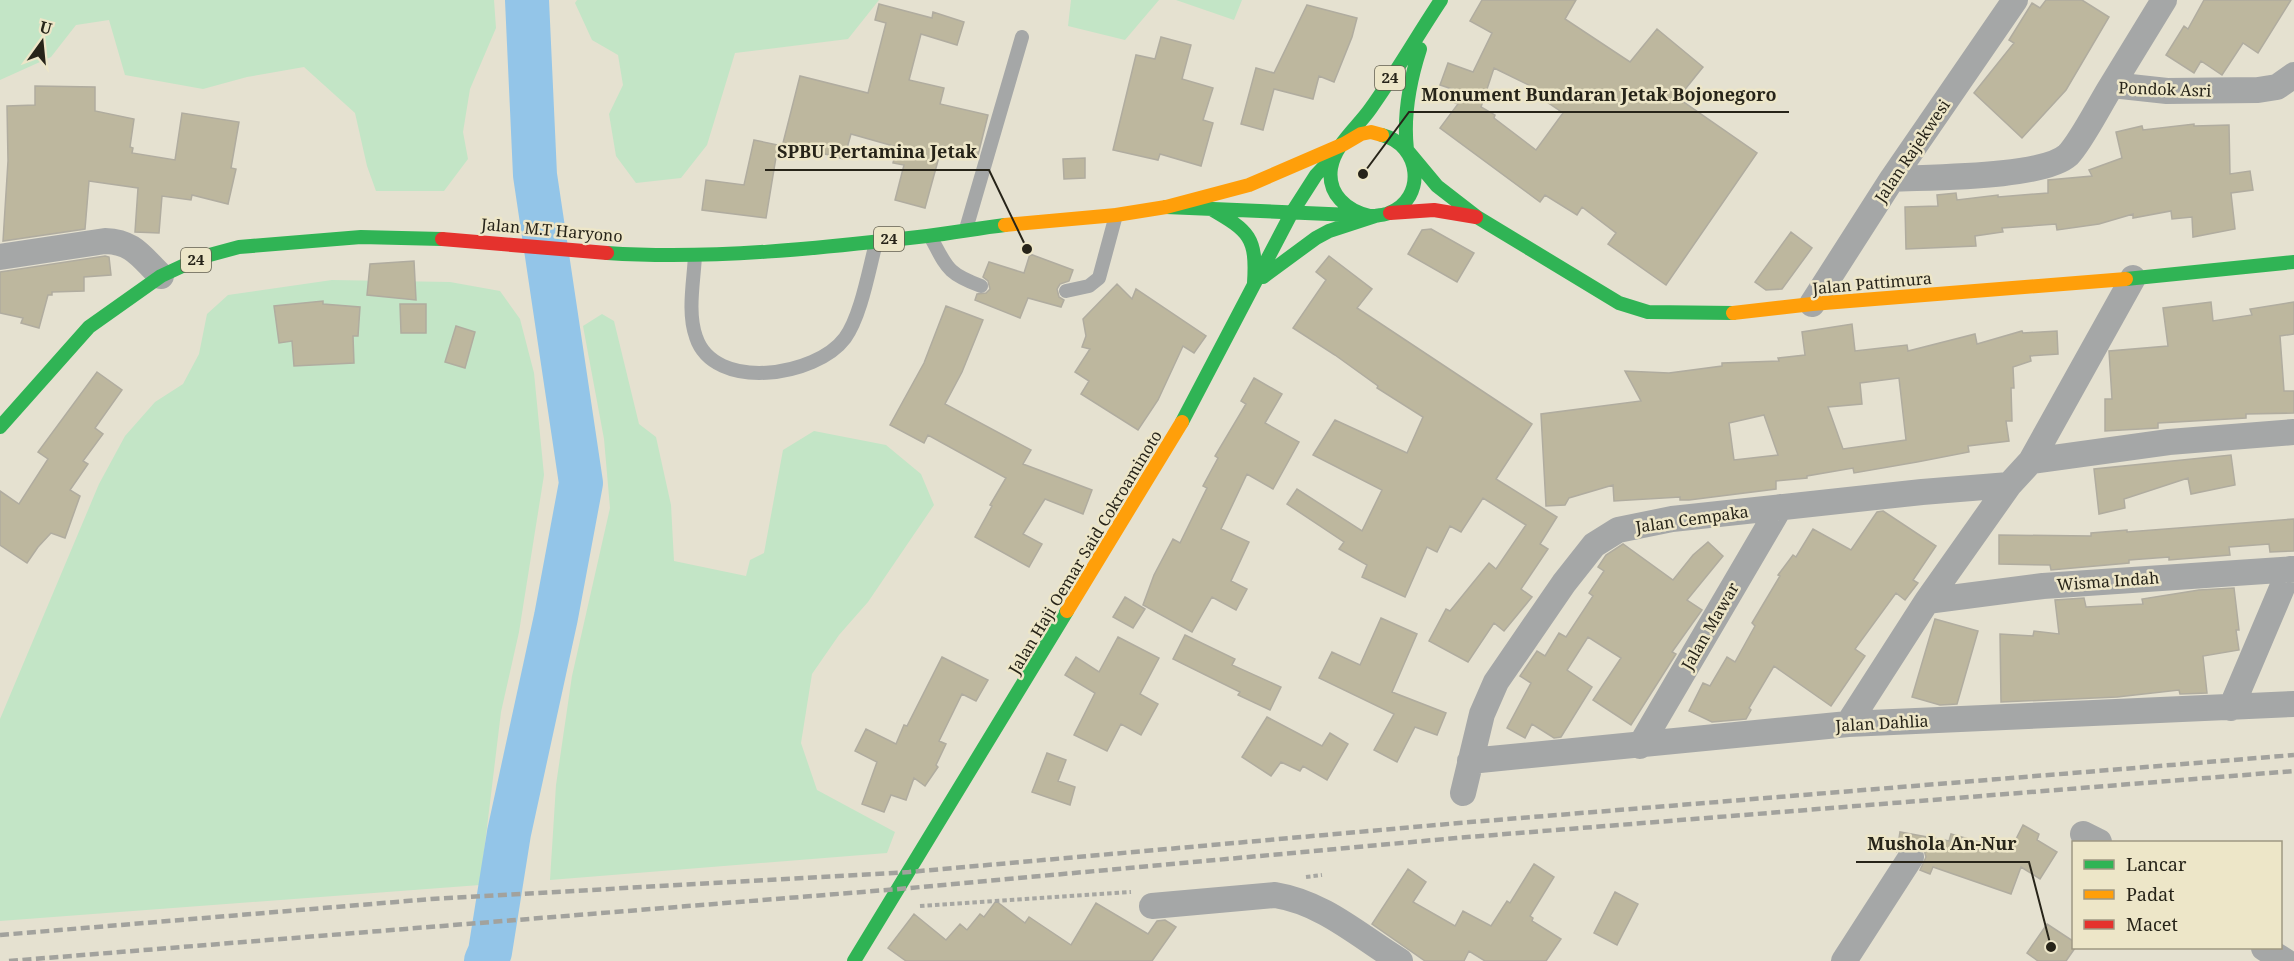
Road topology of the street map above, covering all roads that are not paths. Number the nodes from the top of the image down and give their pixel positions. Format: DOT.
graph roads {
  1 [pos="2015,0"];
  2 [pos="2164,0"];
  3 [pos="1434,4"];
  4 [pos="1022,36"];
  5 [pos="2294,75"];
  6 [pos="2112,85"];
  7 [pos="1344,144"];
  8 [pos="1407,150"];
  9 [pos="1335,155"];
  10 [pos="1893,179"];
  11 [pos="1166,207"];
  12 [pos="1211,209"];
  13 [pos="1390,213"];
  14 [pos="1291,214"];
  15 [pos="1116,215"];
  16 [pos="1375,216"];
  17 [pos="1478,217"];
  18 [pos="966,230"];
  19 [pos="930,236"];
  20 [pos="876,241"];
  21 [pos="695,255"];
  22 [pos="0,257"];
  23 [pos="2294,262"];
  24 [pos="161,276"];
  25 [pos="2133,278"];
  26 [pos="1254,283"];
  27 [pos="981,286"];
  28 [pos="1066,291"];
  29 [pos="1812,304"];
  30 [pos="0,427"];
  31 [pos="2294,432"];
  32 [pos="2031,461"];
  33 [pos="2009,485"];
  34 [pos="1779,507"];
  35 [pos="2292,569"];
  36 [pos="1927,601"];
  37 [pos="2294,704"];
  38 [pos="2231,708"];
  39 [pos="1848,724"];
  40 [pos="1640,746"];
  41 [pos="1470,761"];
  42 [pos="1462,793"];
  43 [pos="1911,857"];
  44 [pos="1147,899"];
  45 [pos="2266,949"];
  46 [pos="1393,959"];
  47 [pos="854,961"];
  48 [pos="1844,961"];
  49 [pos="2285,961"];
  1 -- 10 [label="street, Jalan Rajekwesi"];
  2 -- 6 [label="street"];
  3 -- 7 [label="main road, 24"];
  3 -- 8 [label="main road, 24"];
  4 -- 18 [label="lane"];
  5 -- 6 [label="street, Pondok Asri"];
  6 -- 10 [label="street, Pondok Asri"];
  7 -- 8 [label="main road"];
  7 -- 9 [label="main road"];
  7 -- 11 [label="main road, 24"];
  8 -- 13 [label="main road, 24"];
  8 -- 17 [label="main road, Jalan Pattimura"];
  9 -- 14 [label="main road, Jalan Haji Oemar Said Cokroaminoto"];
  9 -- 16 [label="main road"];
  10 -- 29 [label="street, Jalan Rajekwesi"];
  11 -- 12 [label="main road, 24"];
  11 -- 15 [label="main road, Jalan M.T Haryono / 24"];
  12 -- 14 [label="main road, 24"];
  12 -- 26 [label="main road"];
  13 -- 16 [label="main road, 24"];
  13 -- 17 [label="main road"];
  14 -- 16 [label="main road, 24"];
  14 -- 26 [label="main road, Jalan Haji Oemar Said Cokroaminoto"];
  15 -- 18 [label="main road, Jalan M.T Haryono / 24"];
  15 -- 28 [label="lane"];
  16 -- 26 [label="main road"];
  17 -- 29 [label="main road, Jalan Pattimura"];
  18 -- 19 [label="main road, Jalan M.T Haryono / 24"];
  19 -- 20 [label="main road, Jalan M.T Haryono / 24"];
  19 -- 27 [label="lane"];
  20 -- 21 [label="main road, Jalan M.T Haryono / 24"];
  20 -- 21 [label="lane"];
  21 -- 24 [label="main road, Jalan M.T Haryono / 24"];
  22 -- 24 [label="street"];
  23 -- 25 [label="main road, Jalan Pattimura"];
  24 -- 30 [label="main road, Jalan M.T Haryono / 24"];
  25 -- 29 [label="main road, Jalan Pattimura"];
  25 -- 32 [label="street"];
  26 -- 47 [label="main road, Jalan Haji Oemar Said Cokroaminoto"];
  31 -- 32 [label="street"];
  32 -- 33 [label="street"];
  33 -- 34 [label="street, Jalan Cempaka"];
  33 -- 36 [label="street"];
  34 -- 40 [label="street, Jalan Mawar"];
  34 -- 41 [label="street, Jalan Cempaka"];
  35 -- 36 [label="street, Wisma Indah"];
  35 -- 38 [label="street, Wisma Indah"];
  36 -- 39 [label="street"];
  37 -- 38 [label="street, Jalan Dahlia"];
  38 -- 39 [label="street, Jalan Dahlia"];
  39 -- 40 [label="street, Jalan Dahlia"];
  40 -- 41 [label="street, Jalan Dahlia"];
  41 -- 42 [label="street, Jalan Cempaka"];
  43 -- 48 [label="street"];
  44 -- 46 [label="street"];
  45 -- 49 [label="street"];
}
